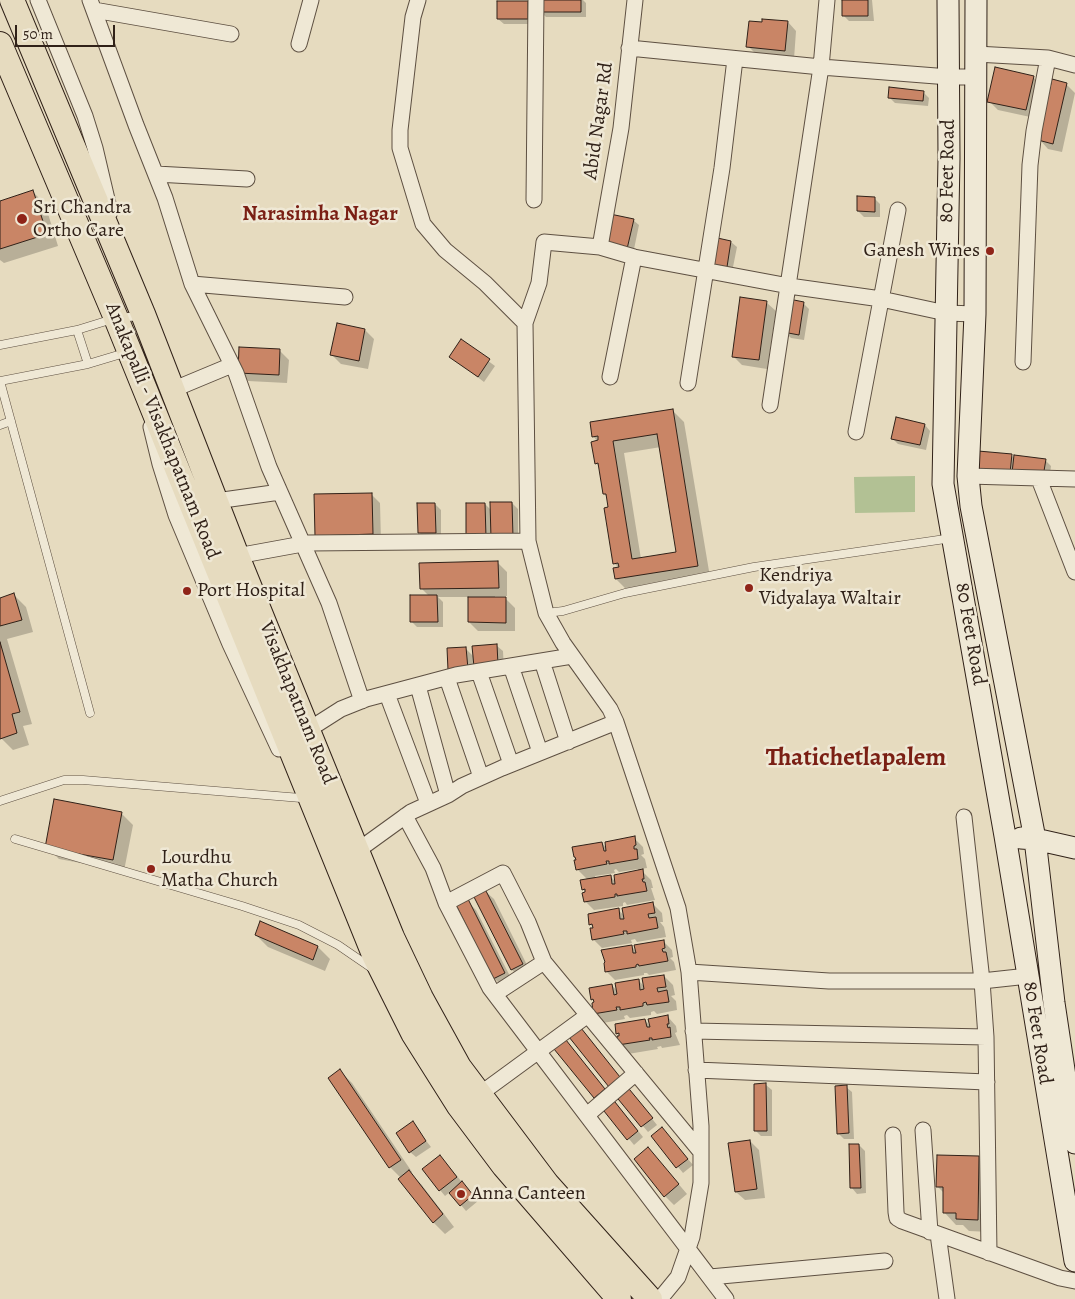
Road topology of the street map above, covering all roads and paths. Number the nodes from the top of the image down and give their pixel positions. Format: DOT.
graph roads {
  1 [pos="12,0"];
  2 [pos="38,0"];
  3 [pos="311,0"];
  4 [pos="418,0"];
  5 [pos="536,0"];
  6 [pos="635,0"];
  7 [pos="827,0"];
  8 [pos="948,0"];
  9 [pos="976,0"];
  10 [pos="92,5"];
  11 [pos="231,34"];
  12 [pos="0,44"];
  13 [pos="299,44"];
  14 [pos="629,48"];
  15 [pos="976,54"];
  16 [pos="736,58"];
  17 [pos="1048,58"];
  18 [pos="1075,65"];
  19 [pos="821,67"];
  20 [pos="949,77"];
  21 [pos="976,77"];
  22 [pos="156,174"];
  23 [pos="247,179"];
  24 [pos="534,200"];
  25 [pos="898,210"];
  26 [pos="600,247"];
  27 [pos="634,257"];
  28 [pos="122,264"];
  29 [pos="705,270"];
  30 [pos="192,284"];
  31 [pos="789,286"];
  32 [pos="346,297"];
  33 [pos="881,299"];
  34 [pos="946,313"];
  35 [pos="975,314"];
  36 [pos="143,316"];
  37 [pos="116,318"];
  38 [pos="525,323"];
  39 [pos="77,330"];
  40 [pos="0,345"];
  41 [pos="130,352"];
  42 [pos="1023,362"];
  43 [pos="88,364"];
  44 [pos="232,365"];
  45 [pos="610,377"];
  46 [pos="0,381"];
  47 [pos="142,382"];
  48 [pos="688,383"];
  49 [pos="172,390"];
  50 [pos="770,405"];
  51 [pos="11,421"];
  52 [pos="0,425"];
  53 [pos="856,432"];
  54 [pos="968,476"];
  55 [pos="1039,479"];
  56 [pos="1075,479"];
  57 [pos="280,492"];
  58 [pos="216,501"];
  59 [pos="976,533"];
  60 [pos="953,537"];
  61 [pos="528,541"];
  62 [pos="302,544"];
  63 [pos="238,556"];
  64 [pos="1075,572"];
  65 [pos="546,613"];
  66 [pos="572,656"];
  67 [pos="542,661"];
  68 [pos="511,666"];
  69 [pos="479,672"];
  70 [pos="447,678"];
  71 [pos="418,686"];
  72 [pos="387,694"];
  73 [pos="362,701"];
  74 [pos="90,713"];
  75 [pos="616,722"];
  76 [pos="308,730"];
  77 [pos="568,742"];
  78 [pos="540,752"];
  79 [pos="511,764"];
  80 [pos="481,777"];
  81 [pos="448,795"];
  82 [pos="302,798"];
  83 [pos="0,801"];
  84 [pos="428,803"];
  85 [pos="405,816"];
  86 [pos="964,817"];
  87 [pos="1005,836"];
  88 [pos="1035,839"];
  89 [pos="15,840"];
  90 [pos="1075,848"];
  91 [pos="357,850"];
  92 [pos="348,890"];
  93 [pos="446,903"];
  94 [pos="544,962"];
  95 [pos="689,972"];
  96 [pos="1028,976"];
  97 [pos="386,978"];
  98 [pos="982,981"];
  99 [pos="495,994"];
  100 [pos="588,1015"];
  101 [pos="693,1031"];
  102 [pos="986,1037"];
  103 [pos="538,1050"];
  104 [pos="696,1070"];
  105 [pos="636,1073"];
  106 [pos="987,1082"];
  107 [pos="480,1094"];
  108 [pos="587,1115"];
  109 [pos="923,1130"];
  110 [pos="893,1135"];
  111 [pos="1075,1143"];
  112 [pos="701,1152"];
  113 [pos="934,1233"];
  114 [pos="688,1247"];
  115 [pos="989,1253"];
  116 [pos="885,1261"];
  117 [pos="1075,1261"];
  118 [pos="710,1277"];
  119 [pos="1075,1281"];
  120 [pos="619,1299"];
  121 [pos="650,1299"];
  122 [pos="660,1299"];
  123 [pos="726,1299"];
  124 [pos="947,1299"];
  1 -- 28 [label="main road, Visakhapatnam Road"];
  2 -- 28 [label="street"];
  3 -- 13 [label="street"];
  4 -- 38 [label="street"];
  5 -- 24 [label="street"];
  6 -- 14 [label="street, Abid Nagar Rd"];
  7 -- 19 [label="street"];
  8 -- 20 [label="street, 80 Feet Road"];
  9 -- 15 [label="street, 80 Feet Road"];
  10 -- 11 [label="street"];
  10 -- 22 [label="street"];
  12 -- 37 [label="main road, Anakapalli - Visakhapatnam Road"];
  14 -- 16 [label="street"];
  14 -- 26 [label="street, Abid Nagar Rd"];
  15 -- 17 [label="street"];
  15 -- 21 [label="street, 80 Feet Road"];
  16 -- 19 [label="street"];
  16 -- 29 [label="street"];
  17 -- 18 [label="street"];
  17 -- 42 [label="street"];
  19 -- 20 [label="street"];
  19 -- 31 [label="street"];
  20 -- 21 [label="street"];
  20 -- 34 [label="street, 80 Feet Road"];
  21 -- 35 [label="street, 80 Feet Road"];
  22 -- 23 [label="street"];
  22 -- 30 [label="street"];
  25 -- 33 [label="street"];
  26 -- 27 [label="street"];
  26 -- 38 [label="street"];
  27 -- 29 [label="street"];
  27 -- 45 [label="street"];
  28 -- 36 [label="main road, Visakhapatnam Road"];
  29 -- 31 [label="street"];
  29 -- 48 [label="street"];
  30 -- 32 [label="street"];
  30 -- 44 [label="street"];
  31 -- 33 [label="street"];
  31 -- 50 [label="street"];
  33 -- 34 [label="street"];
  33 -- 53 [label="street"];
  34 -- 35 [label="street"];
  34 -- 60 [label="street, 80 Feet Road"];
  35 -- 54 [label="street, 80 Feet Road"];
  36 -- 37 [label="lane"];
  36 -- 49 [label="main road, Visakhapatnam Road"];
  37 -- 39 [label="lane"];
  37 -- 41 [label="main road, Anakapalli - Visakhapatnam Road"];
  38 -- 61 [label="street"];
  39 -- 40 [label="lane"];
  39 -- 43 [label="lane"];
  41 -- 43 [label="lane"];
  41 -- 47 [label="main road, Anakapalli - Visakhapatnam Road"];
  43 -- 46 [label="lane"];
  44 -- 49 [label="street"];
  44 -- 57 [label="street"];
  46 -- 51 [label="lane"];
  47 -- 82 [label="street"];
  47 -- 92 [label="main road, Anakapalli - Visakhapatnam Road"];
  49 -- 58 [label="main road, Visakhapatnam Road"];
  51 -- 52 [label="lane"];
  51 -- 74 [label="lane"];
  54 -- 55 [label="street"];
  54 -- 59 [label="street, 80 Feet Road"];
  55 -- 56 [label="street"];
  55 -- 64 [label="street"];
  57 -- 58 [label="street"];
  57 -- 62 [label="street"];
  58 -- 63 [label="main road, Visakhapatnam Road"];
  59 -- 60 [label="street"];
  59 -- 88 [label="street, 80 Feet Road"];
  60 -- 65 [label="lane"];
  60 -- 87 [label="street, 80 Feet Road"];
  61 -- 62 [label="street"];
  61 -- 65 [label="street"];
  62 -- 63 [label="street"];
  62 -- 73 [label="street"];
  63 -- 76 [label="main road, Visakhapatnam Road"];
  65 -- 66 [label="street"];
  66 -- 67 [label="street"];
  66 -- 75 [label="street"];
  67 -- 68 [label="street"];
  67 -- 77 [label="street"];
  68 -- 69 [label="street"];
  68 -- 78 [label="street"];
  69 -- 70 [label="street"];
  69 -- 79 [label="street"];
  70 -- 71 [label="street"];
  70 -- 80 [label="street"];
  71 -- 72 [label="street"];
  71 -- 81 [label="street"];
  72 -- 73 [label="street"];
  72 -- 84 [label="street"];
  73 -- 76 [label="street"];
  75 -- 77 [label="street"];
  75 -- 95 [label="street"];
  76 -- 91 [label="main road, Visakhapatnam Road"];
  77 -- 78 [label="street"];
  78 -- 79 [label="street"];
  79 -- 80 [label="street"];
  80 -- 81 [label="street"];
  81 -- 84 [label="street"];
  82 -- 83 [label="lane"];
  82 -- 92 [label="street"];
  84 -- 85 [label="street"];
  85 -- 91 [label="street"];
  85 -- 93 [label="street"];
  86 -- 98 [label="street"];
  87 -- 88 [label="street"];
  87 -- 96 [label="street, 80 Feet Road"];
  88 -- 90 [label="street"];
  88 -- 111 [label="street, 80 Feet Road"];
  89 -- 97 [label="lane"];
  91 -- 107 [label="main road, Visakhapatnam Road"];
  92 -- 97 [label="main road, Anakapalli - Visakhapatnam Road"];
  93 -- 94 [label="street"];
  93 -- 99 [label="street"];
  94 -- 99 [label="street"];
  94 -- 100 [label="street"];
  95 -- 98 [label="street"];
  95 -- 101 [label="street"];
  96 -- 98 [label="street"];
  96 -- 117 [label="street, 80 Feet Road"];
  97 -- 120 [label="main road, Anakapalli - Visakhapatnam Road"];
  98 -- 102 [label="street"];
  99 -- 103 [label="street"];
  100 -- 103 [label="street"];
  100 -- 105 [label="street"];
  101 -- 102 [label="street"];
  101 -- 104 [label="street"];
  102 -- 106 [label="street"];
  103 -- 107 [label="street"];
  103 -- 108 [label="street"];
  104 -- 106 [label="street"];
  104 -- 112 [label="street"];
  105 -- 108 [label="street"];
  105 -- 112 [label="street"];
  106 -- 115 [label="street"];
  107 -- 121 [label="main road, Visakhapatnam Road"];
  108 -- 114 [label="street"];
  109 -- 113 [label="street"];
  110 -- 113 [label="street"];
  112 -- 114 [label="street"];
  113 -- 115 [label="street"];
  113 -- 124 [label="street"];
  114 -- 118 [label="street"];
  114 -- 122 [label="street"];
  115 -- 119 [label="street"];
  116 -- 118 [label="street"];
  118 -- 123 [label="street"];
}
